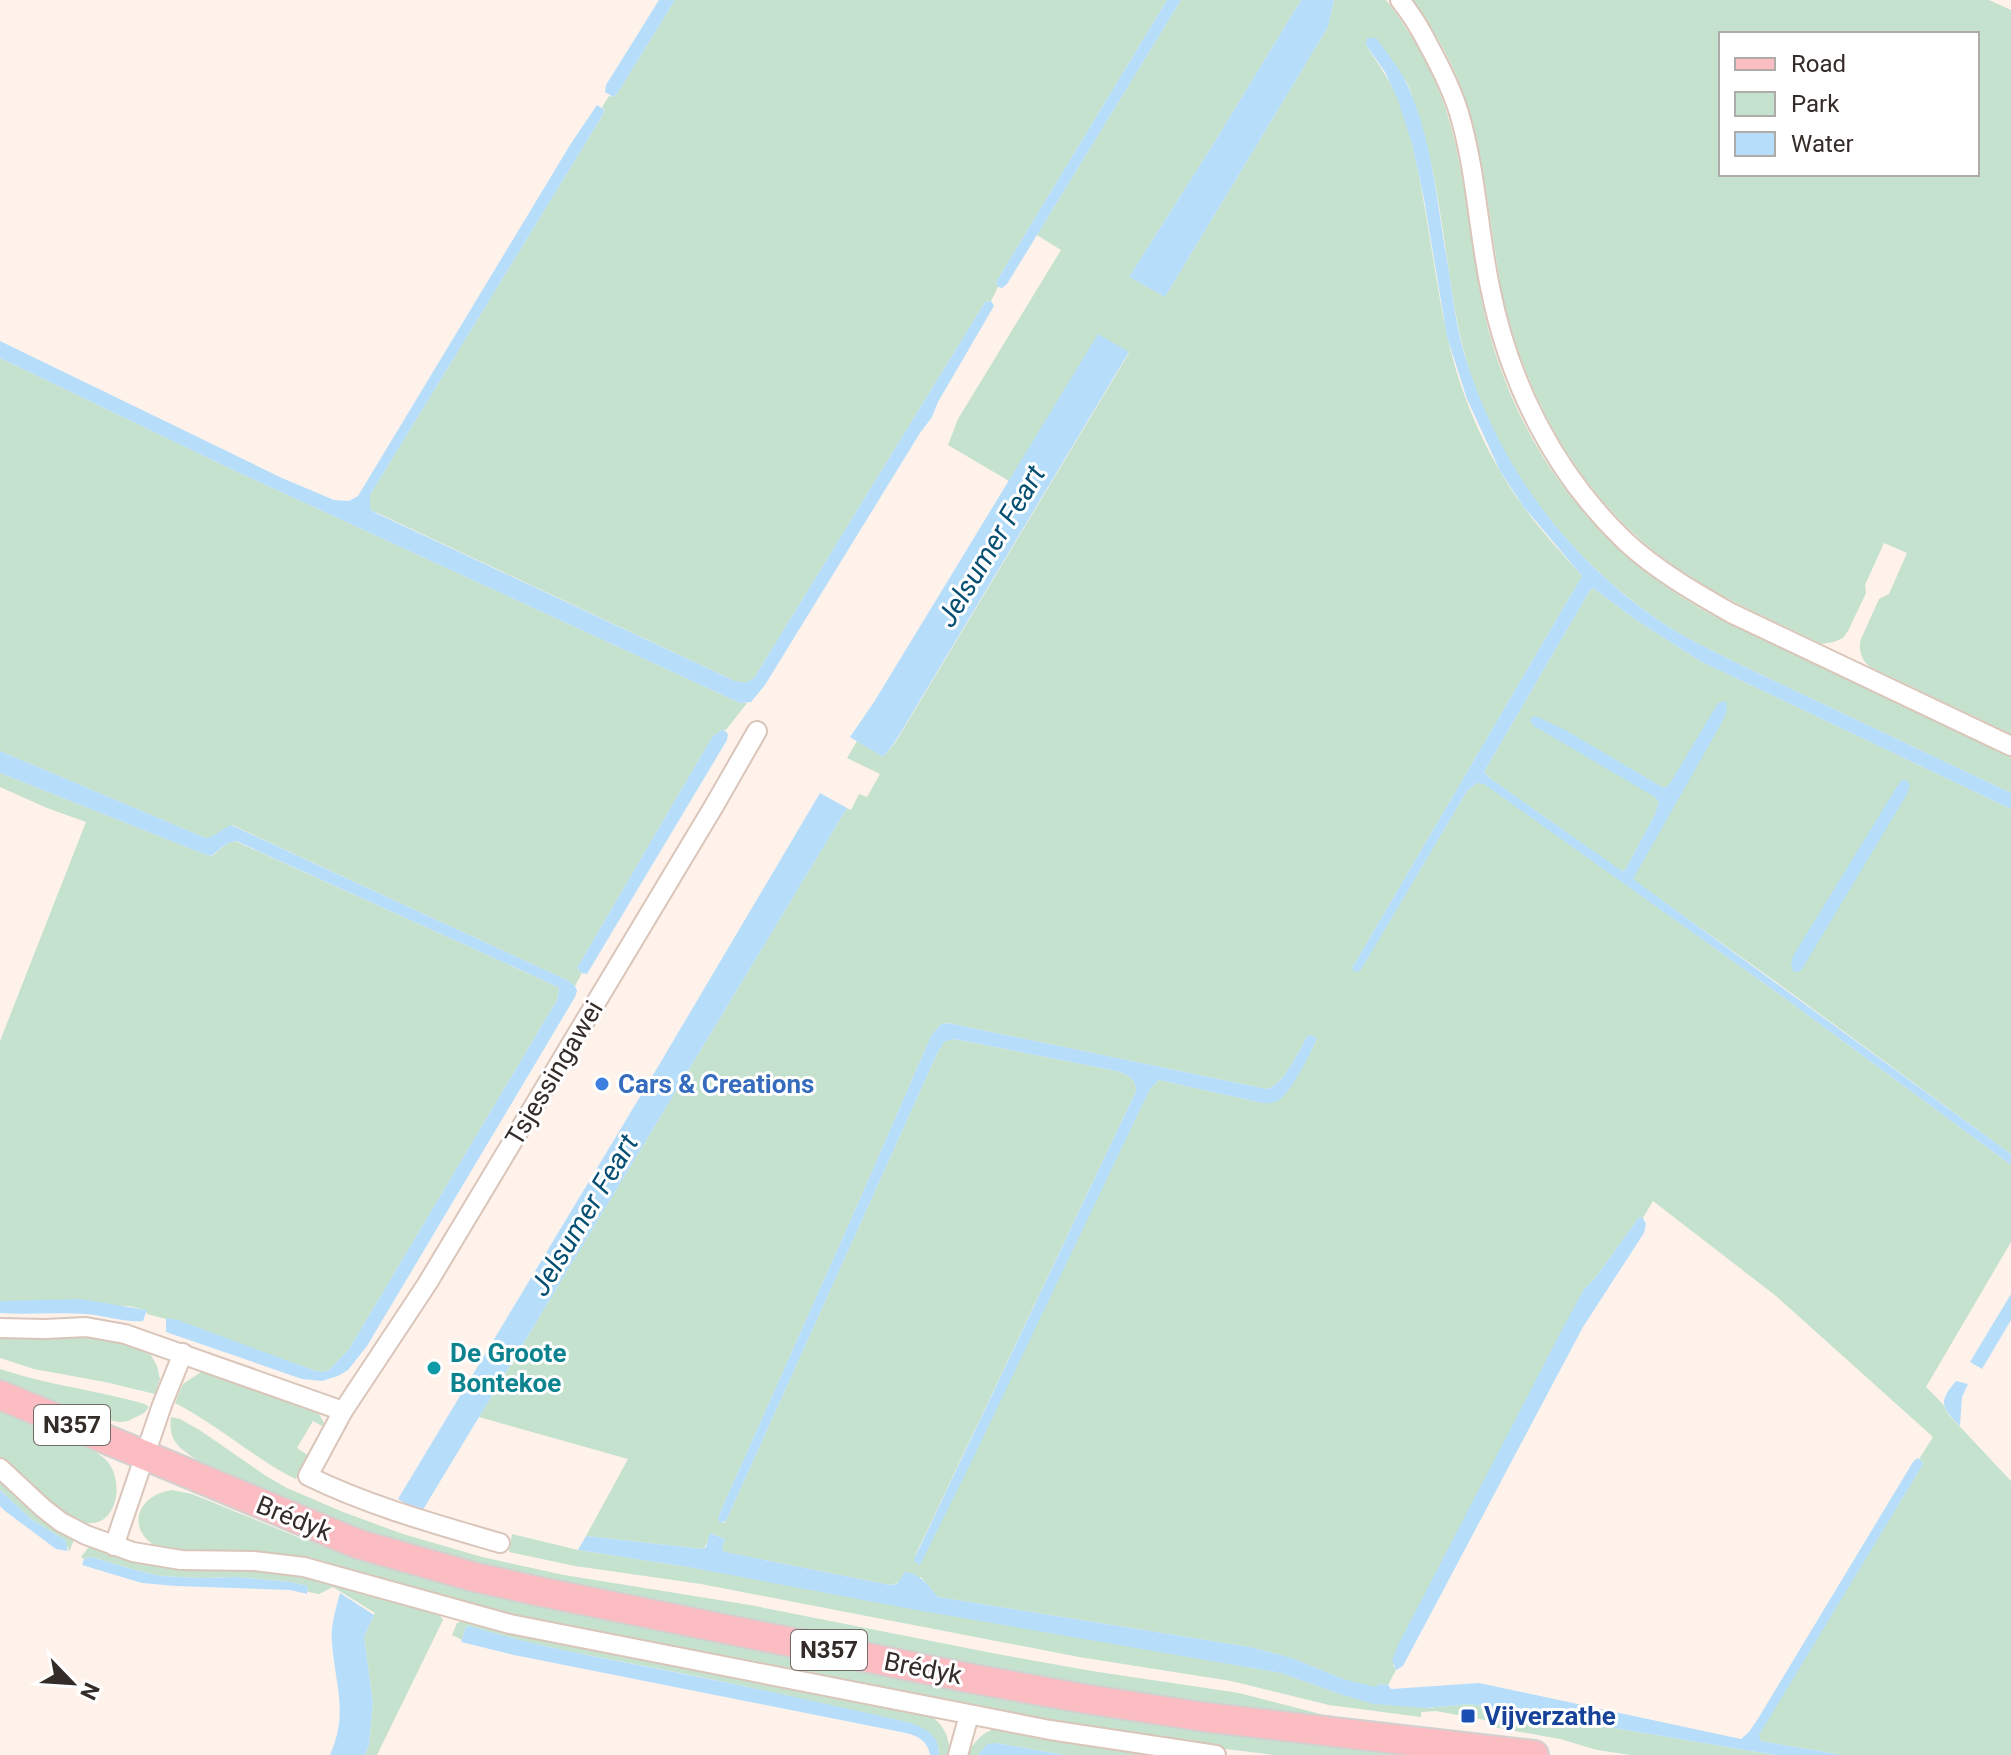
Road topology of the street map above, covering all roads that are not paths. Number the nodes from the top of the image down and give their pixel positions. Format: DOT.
graph roads {
  1 [pos="1400,0"];
  2 [pos="757,731"];
  3 [pos="2011,746"];
  4 [pos="0,1328"];
  5 [pos="183,1353"];
  6 [pos="0,1395"];
  7 [pos="343,1411"];
  8 [pos="144,1456"];
  9 [pos="0,1468"];
  10 [pos="308,1476"];
  11 [pos="500,1543"];
  12 [pos="114,1546"];
  13 [pos="969,1715"];
  14 [pos="958,1755"];
  15 [pos="1216,1755"];
  16 [pos="1534,1755"];
  1 -- 3 [label="street"];
  2 -- 7 [label="street, Tsjessingawei"];
  4 -- 5 [label="street"];
  5 -- 7 [label="street"];
  5 -- 8 [label="street"];
  6 -- 8 [label="main road, N357"];
  7 -- 10 [label="street, Tsjessingawei"];
  8 -- 12 [label="street"];
  8 -- 16 [label="main road, Brédyk / N357"];
  9 -- 12 [label="street, Brédyk"];
  10 -- 11 [label="street, Brédyk"];
  12 -- 13 [label="street, Brédyk"];
  13 -- 14 [label="street"];
  13 -- 15 [label="street, Brédyk"];
}
